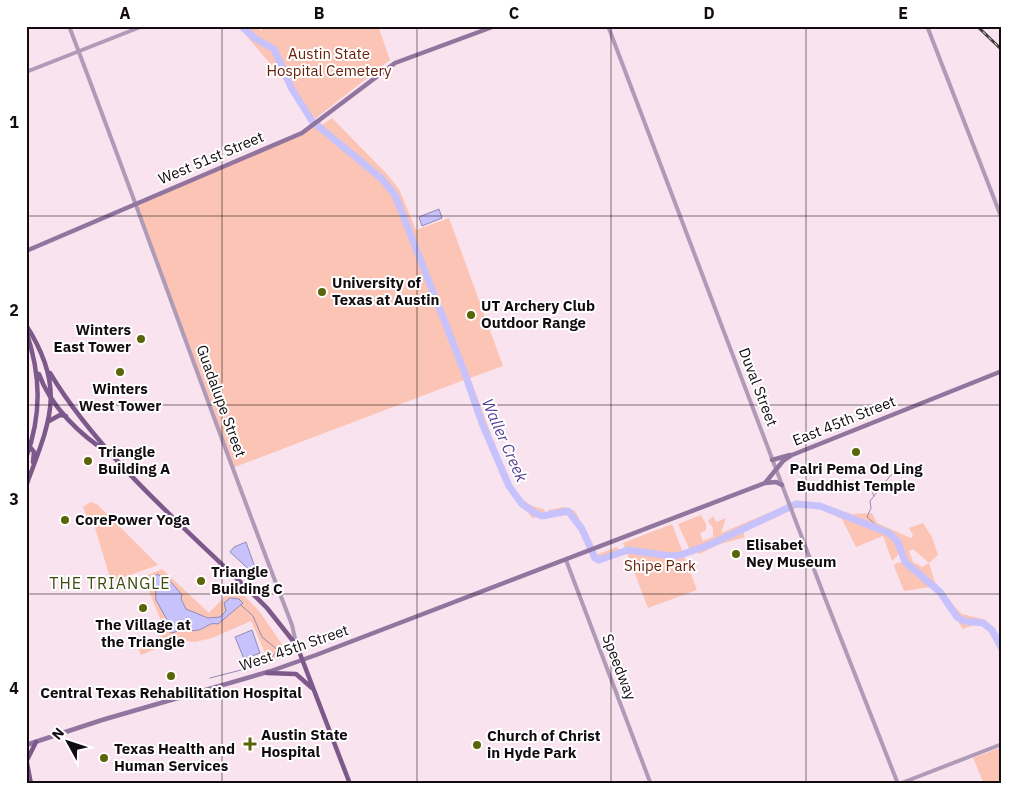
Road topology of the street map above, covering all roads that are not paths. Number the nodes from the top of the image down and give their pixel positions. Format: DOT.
graph roads {
  1 [pos="69,26"];
  2 [pos="143,26"];
  3 [pos="495,26"];
  4 [pos="608,26"];
  5 [pos="927,26"];
  6 [pos="79,51"];
  7 [pos="26,72"];
  8 [pos="137,204"];
  9 [pos="1002,219"];
  10 [pos="26,251"];
  11 [pos="26,325"];
  12 [pos="26,331"];
  13 [pos="38,371"];
  14 [pos="1002,371"];
  15 [pos="50,373"];
  16 [pos="52,400"];
  17 [pos="66,416"];
  18 [pos="49,421"];
  19 [pos="30,447"];
  20 [pos="110,454"];
  21 [pos="792,455"];
  22 [pos="26,458"];
  23 [pos="772,460"];
  24 [pos="776,470"];
  25 [pos="31,473"];
  26 [pos="765,483"];
  27 [pos="782,485"];
  28 [pos="26,486"];
  29 [pos="566,560"];
  30 [pos="297,646"];
  31 [pos="303,660"];
  32 [pos="267,672"];
  33 [pos="314,690"];
  34 [pos="36,742"];
  35 [pos="1002,744"];
  36 [pos="26,745"];
  37 [pos="27,759"];
  38 [pos="27,772"];
  39 [pos="651,783"];
  40 [pos="31,784"];
  41 [pos="350,784"];
  42 [pos="899,784"];
  1 -- 6 [label="street, Guadalupe Street"];
  2 -- 6 [label="street"];
  3 -- 8 [label="main road, West 51st Street"];
  4 -- 23 [label="street, Duval Street"];
  5 -- 9 [label="street"];
  6 -- 7 [label="street"];
  6 -- 8 [label="street, Guadalupe Street"];
  8 -- 10 [label="main road, West 51st Street"];
  8 -- 30 [label="street, Guadalupe Street"];
  11 -- 15 [label="main road"];
  12 -- 13 [label="main road"];
  13 -- 16 [label="main road"];
  13 -- 19 [label="main road"];
  14 -- 21 [label="main road, East 45th Street"];
  15 -- 16 [label="main road"];
  15 -- 20 [label="main road"];
  16 -- 17 [label="main road"];
  16 -- 18 [label="main road"];
  17 -- 18 [label="main road"];
  17 -- 20 [label="main road"];
  18 -- 25 [label="main road"];
  19 -- 22 [label="main road"];
  19 -- 25 [label="main road"];
  20 -- 30 [label="main road"];
  21 -- 23 [label="main road"];
  21 -- 24 [label="main road, East 45th Street"];
  23 -- 24 [label="street, Duval Street"];
  24 -- 26 [label="main road, East 45th Street"];
  24 -- 27 [label="street, Duval Street"];
  25 -- 28 [label="main road"];
  26 -- 27 [label="main road"];
  26 -- 29 [label="main road, East 45th Street"];
  27 -- 42 [label="street, Duval Street"];
  29 -- 31 [label="main road, West 45th Street"];
  29 -- 39 [label="street, Speedway"];
  30 -- 31 [label="main road, Guadalupe Street"];
  31 -- 32 [label="main road, West 45th Street"];
  31 -- 33 [label="main road, Guadalupe Street"];
  32 -- 33 [label="main road"];
  32 -- 34 [label="main road, West 45th Street"];
  33 -- 41 [label="main road, Guadalupe Street"];
  34 -- 36 [label="main road, West 45th Street"];
  34 -- 37 [label="main road"];
  35 -- 42 [label="street"];
  37 -- 38 [label="main road"];
  38 -- 40 [label="main road"];
}
